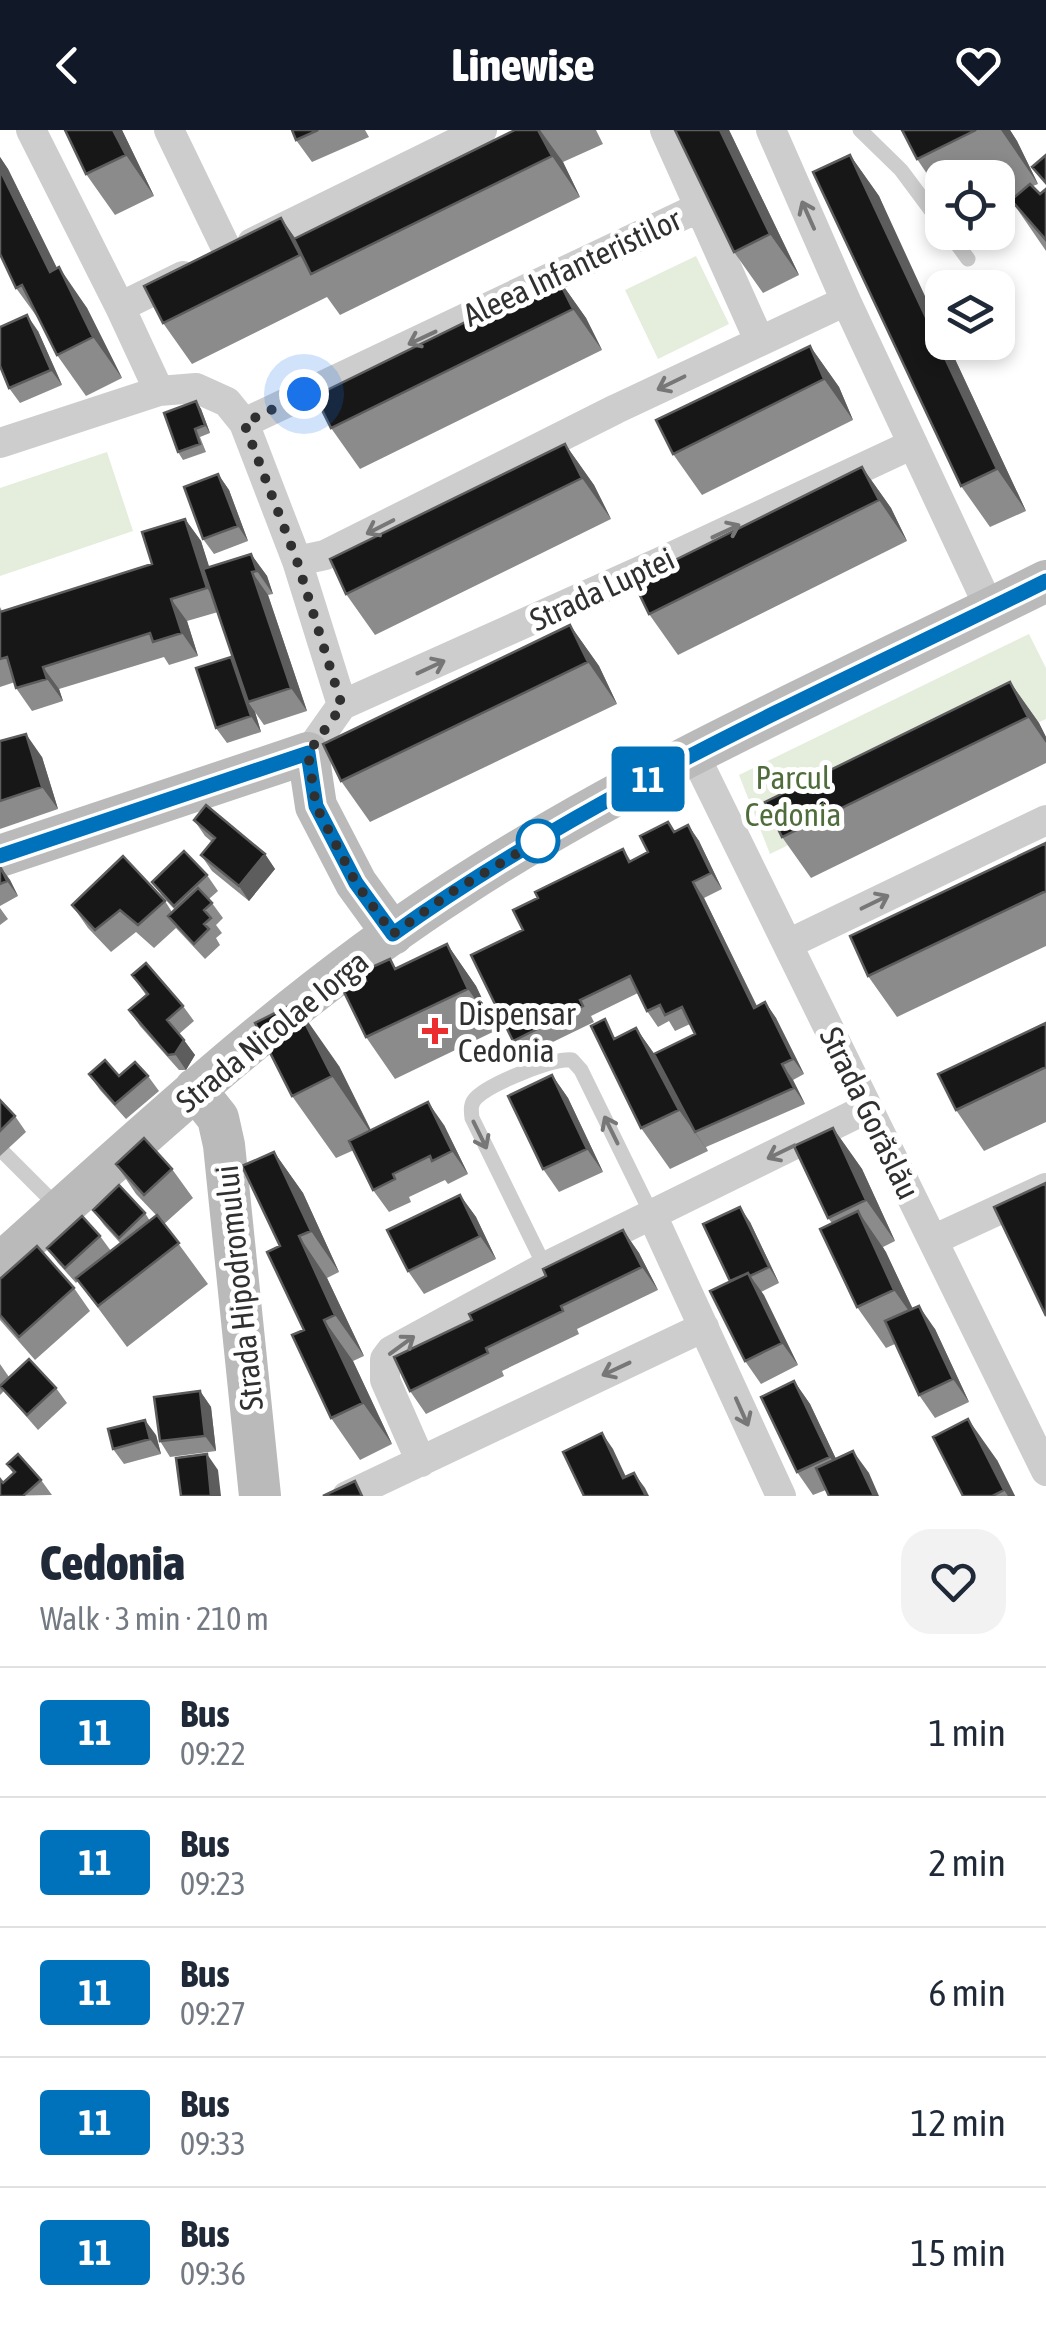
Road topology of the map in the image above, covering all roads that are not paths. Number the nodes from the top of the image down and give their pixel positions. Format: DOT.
graph roads {
  1 [pos="31,130"];
  2 [pos="168,130"];
  3 [pos="482,130"];
  4 [pos="665,130"];
  5 [pos="771,130"];
  6 [pos="860,130"];
  7 [pos="925,202"];
  8 [pos="700,206"];
  9 [pos="962,250"];
  10 [pos="229,254"];
  11 [pos="968,258"];
  12 [pos="846,301"];
  13 [pos="120,307"];
  14 [pos="759,340"];
  15 [pos="158,392"];
  16 [pos="244,423"];
  17 [pos="0,444"];
  18 [pos="913,444"];
  19 [pos="297,561"];
  20 [pos="1046,581"];
  21 [pos="990,609"];
  22 [pos="342,706"];
  23 [pos="308,753"];
  24 [pos="695,756"];
  25 [pos="1046,820"];
  26 [pos="0,856"];
  27 [pos="393,934"];
  28 [pos="788,944"];
  29 [pos="195,1090"];
  30 [pos="868,1108"];
  31 [pos="4,1152"];
  32 [pos="1046,1188"];
  33 [pos="60,1210"];
  34 [pos="652,1216"];
  35 [pos="933,1240"];
  36 [pos="0,1264"];
  37 [pos="545,1267"];
  38 [pos="704,1327"];
  39 [pos="421,1462"];
  40 [pos="1046,1471"];
  41 [pos="260,1496"];
  42 [pos="346,1496"];
  43 [pos="781,1496"];
  1 -- 13 [label="street"];
  2 -- 10 [label="street"];
  3 -- 10 [label="street"];
  4 -- 8 [label="street"];
  12 -- 5 [label="street, one-way"];
  6 -- 7 [label="lane"];
  8 -- 14 [label="street, Aleea Infanteristilor"];
  8 -- 16 [label="street, Aleea Infanteristilor, one-way"];
  9 -- 11 [label="lane"];
  10 -- 13 [label="street"];
  12 -- 14 [label="street"];
  12 -- 18 [label="street"];
  13 -- 15 [label="street"];
  14 -- 19 [label="street, one-way"];
  15 -- 16 [label="street"];
  15 -- 17 [label="street"];
  16 -- 19 [label="street"];
  18 -- 21 [label="street"];
  22 -- 18 [label="street, Strada Luptei, one-way"];
  19 -- 22 [label="street"];
  20 -- 21 [label="main road, Strada Nicolae Iorga"];
  21 -- 24 [label="main road, Strada Nicolae Iorga"];
  22 -- 23 [label="street, Strada Luptei"];
  23 -- 26 [label="main road"];
  23 -- 27 [label="main road"];
  24 -- 27 [label="main road, Strada Nicolae Iorga"];
  24 -- 28 [label="street, Strada Gorăslău"];
  28 -- 25 [label="street, one-way"];
  27 -- 29 [label="main road, Strada Nicolae Iorga"];
  28 -- 30 [label="street, Strada Gorăslău"];
  29 -- 33 [label="main road, Strada Nicolae Iorga"];
  29 -- 41 [label="main road, Strada Hipodromului"];
  30 -- 34 [label="street, one-way"];
  30 -- 35 [label="street, Strada Gorăslău"];
  31 -- 33 [label="lane"];
  32 -- 35 [label="street"];
  33 -- 36 [label="main road, Strada Nicolae Iorga"];
  34 -- 37 [label="street"];
  34 -- 37 [label="lane, one-way"];
  34 -- 38 [label="street"];
  35 -- 40 [label="street, Strada Gorăslău"];
  39 -- 37 [label="street, one-way"];
  38 -- 39 [label="street, one-way"];
  38 -- 43 [label="street, one-way"];
  39 -- 42 [label="street"];
}
